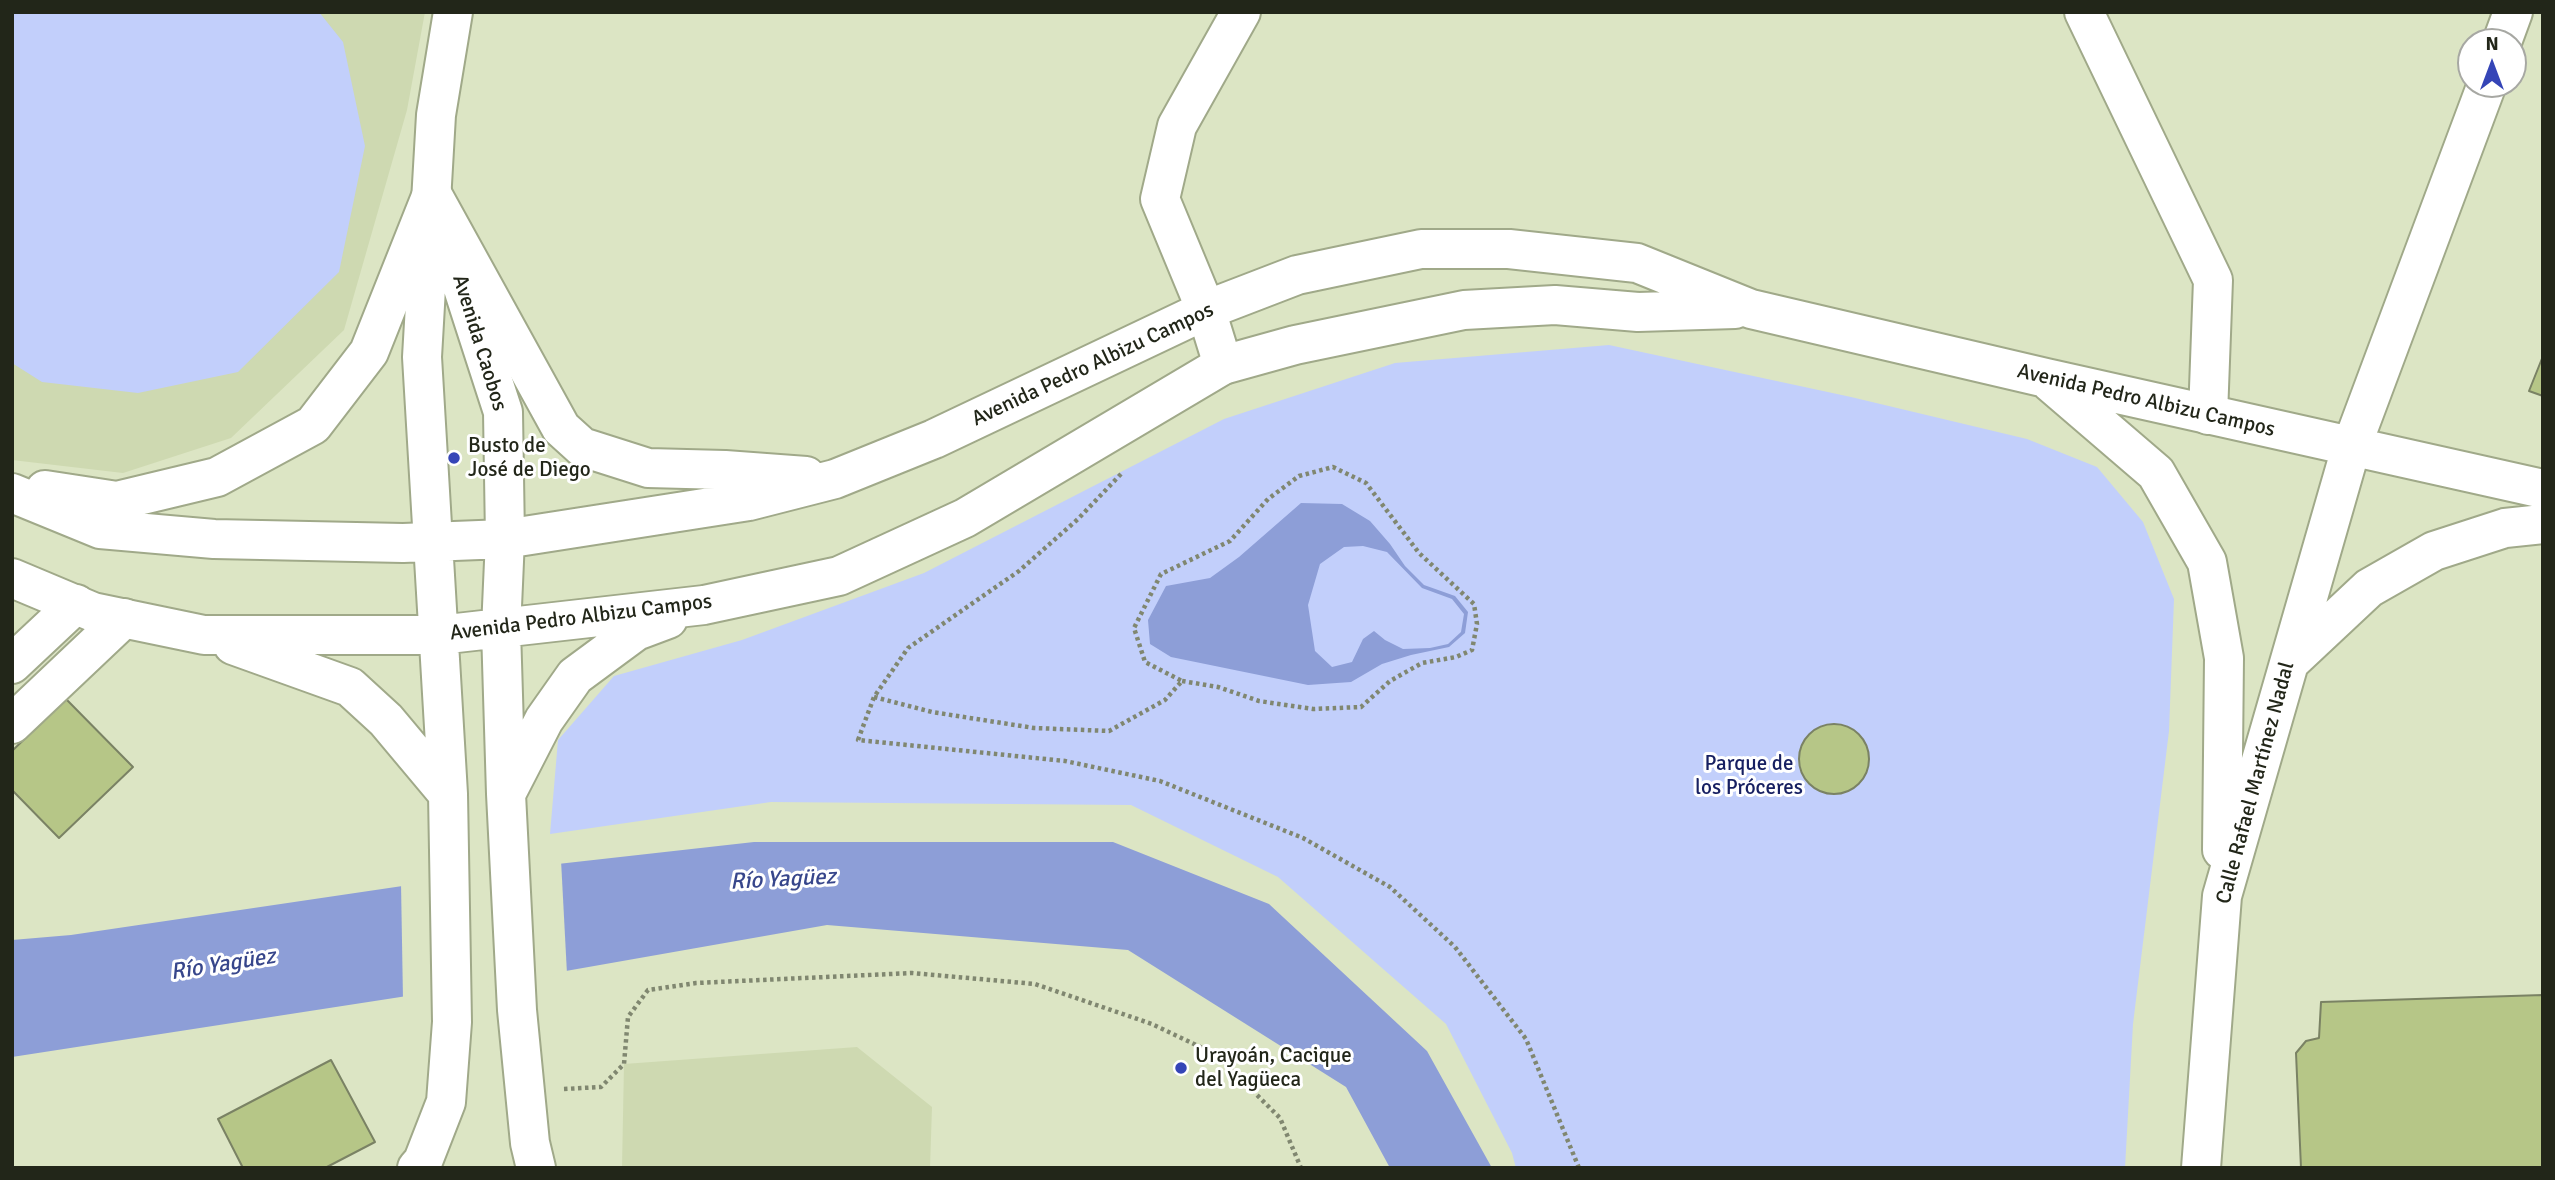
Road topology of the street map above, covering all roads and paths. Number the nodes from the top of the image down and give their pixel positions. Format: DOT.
graph roads {
  1 [pos="453,12"];
  2 [pos="1241,12"];
  3 [pos="2084,12"];
  4 [pos="2482,98"];
  5 [pos="432,194"];
  6 [pos="1751,309"];
  7 [pos="1206,310"];
  8 [pos="1223,365"];
  9 [pos="2046,378"];
  10 [pos="2208,415"];
  11 [pos="2351,448"];
  12 [pos="1123,472"];
  13 [pos="835,479"];
  14 [pos="12,485"];
  15 [pos="2543,489"];
  16 [pos="12,493"];
  17 [pos="2543,524"];
  18 [pos="505,538"];
  19 [pos="433,542"];
  20 [pos="12,578"];
  21 [pos="76,604"];
  22 [pos="704,605"];
  23 [pos="124,618"];
  24 [pos="501,629"];
  25 [pos="204,635"];
  26 [pos="439,635"];
  27 [pos="2290,662"];
  28 [pos="12,664"];
  29 [pos="1182,681"];
  30 [pos="874,697"];
  31 [pos="12,724"];
  32 [pos="448,794"];
  33 [pos="506,794"];
  34 [pos="2222,896"];
  35 [pos="525,1090"];
  36 [pos="417,1168"];
  37 [pos="536,1168"];
  38 [pos="1301,1168"];
  39 [pos="1579,1168"];
  40 [pos="2201,1168"];
  1 -- 5 [label="main road, Avenida Caobos"];
  2 -- 7 [label="main road"];
  3 -- 10 [label="main road"];
  4 -- 11 [label="main road, Calle Rafael Martínez Nadal"];
  5 -- 13 [label="main road"];
  5 -- 14 [label="main road"];
  5 -- 18 [label="main road, Avenida Caobos"];
  5 -- 19 [label="main road, Avenida Caobos"];
  6 -- 7 [label="main road, Avenida Pedro Albizu Campos"];
  6 -- 8 [label="main road, Avenida Pedro Albizu Campos"];
  6 -- 9 [label="main road, Avenida Pedro Albizu Campos"];
  7 -- 8 [label="main road"];
  7 -- 13 [label="main road, Avenida Pedro Albizu Campos"];
  8 -- 22 [label="main road, Avenida Pedro Albizu Campos"];
  9 -- 10 [label="main road, Avenida Pedro Albizu Campos"];
  9 -- 34 [label="main road"];
  10 -- 11 [label="main road, Avenida Pedro Albizu Campos"];
  11 -- 15 [label="main road, Avenida Pedro Albizu Campos"];
  11 -- 27 [label="main road, Calle Rafael Martínez Nadal"];
  12 -- 30 [label="path"];
  13 -- 18 [label="main road, Avenida Pedro Albizu Campos"];
  16 -- 19 [label="main road, Avenida Pedro Albizu Campos"];
  17 -- 27 [label="main road"];
  18 -- 19 [label="main road, Avenida Pedro Albizu Campos"];
  18 -- 24 [label="main road, Avenida Caobos"];
  19 -- 26 [label="main road, Avenida Caobos"];
  20 -- 21 [label="main road"];
  21 -- 23 [label="main road"];
  21 -- 28 [label="main road"];
  22 -- 24 [label="main road, Avenida Pedro Albizu Campos"];
  22 -- 33 [label="main road"];
  23 -- 25 [label="main road"];
  23 -- 31 [label="main road"];
  24 -- 26 [label="main road, Avenida Pedro Albizu Campos"];
  24 -- 33 [label="main road, Avenida Caobos"];
  25 -- 26 [label="main road, Avenida Pedro Albizu Campos"];
  25 -- 32 [label="main road"];
  26 -- 32 [label="main road, Avenida Caobos"];
  27 -- 34 [label="main road, Calle Rafael Martínez Nadal"];
  29 -- 29 [label="path"];
  29 -- 30 [label="path"];
  30 -- 39 [label="path"];
  32 -- 36 [label="main road, Avenida Caobos"];
  33 -- 35 [label="main road, Avenida Caobos"];
  34 -- 40 [label="main road, Calle Rafael Martínez Nadal"];
  35 -- 37 [label="main road, Avenida Caobos"];
  35 -- 38 [label="path"];
}
